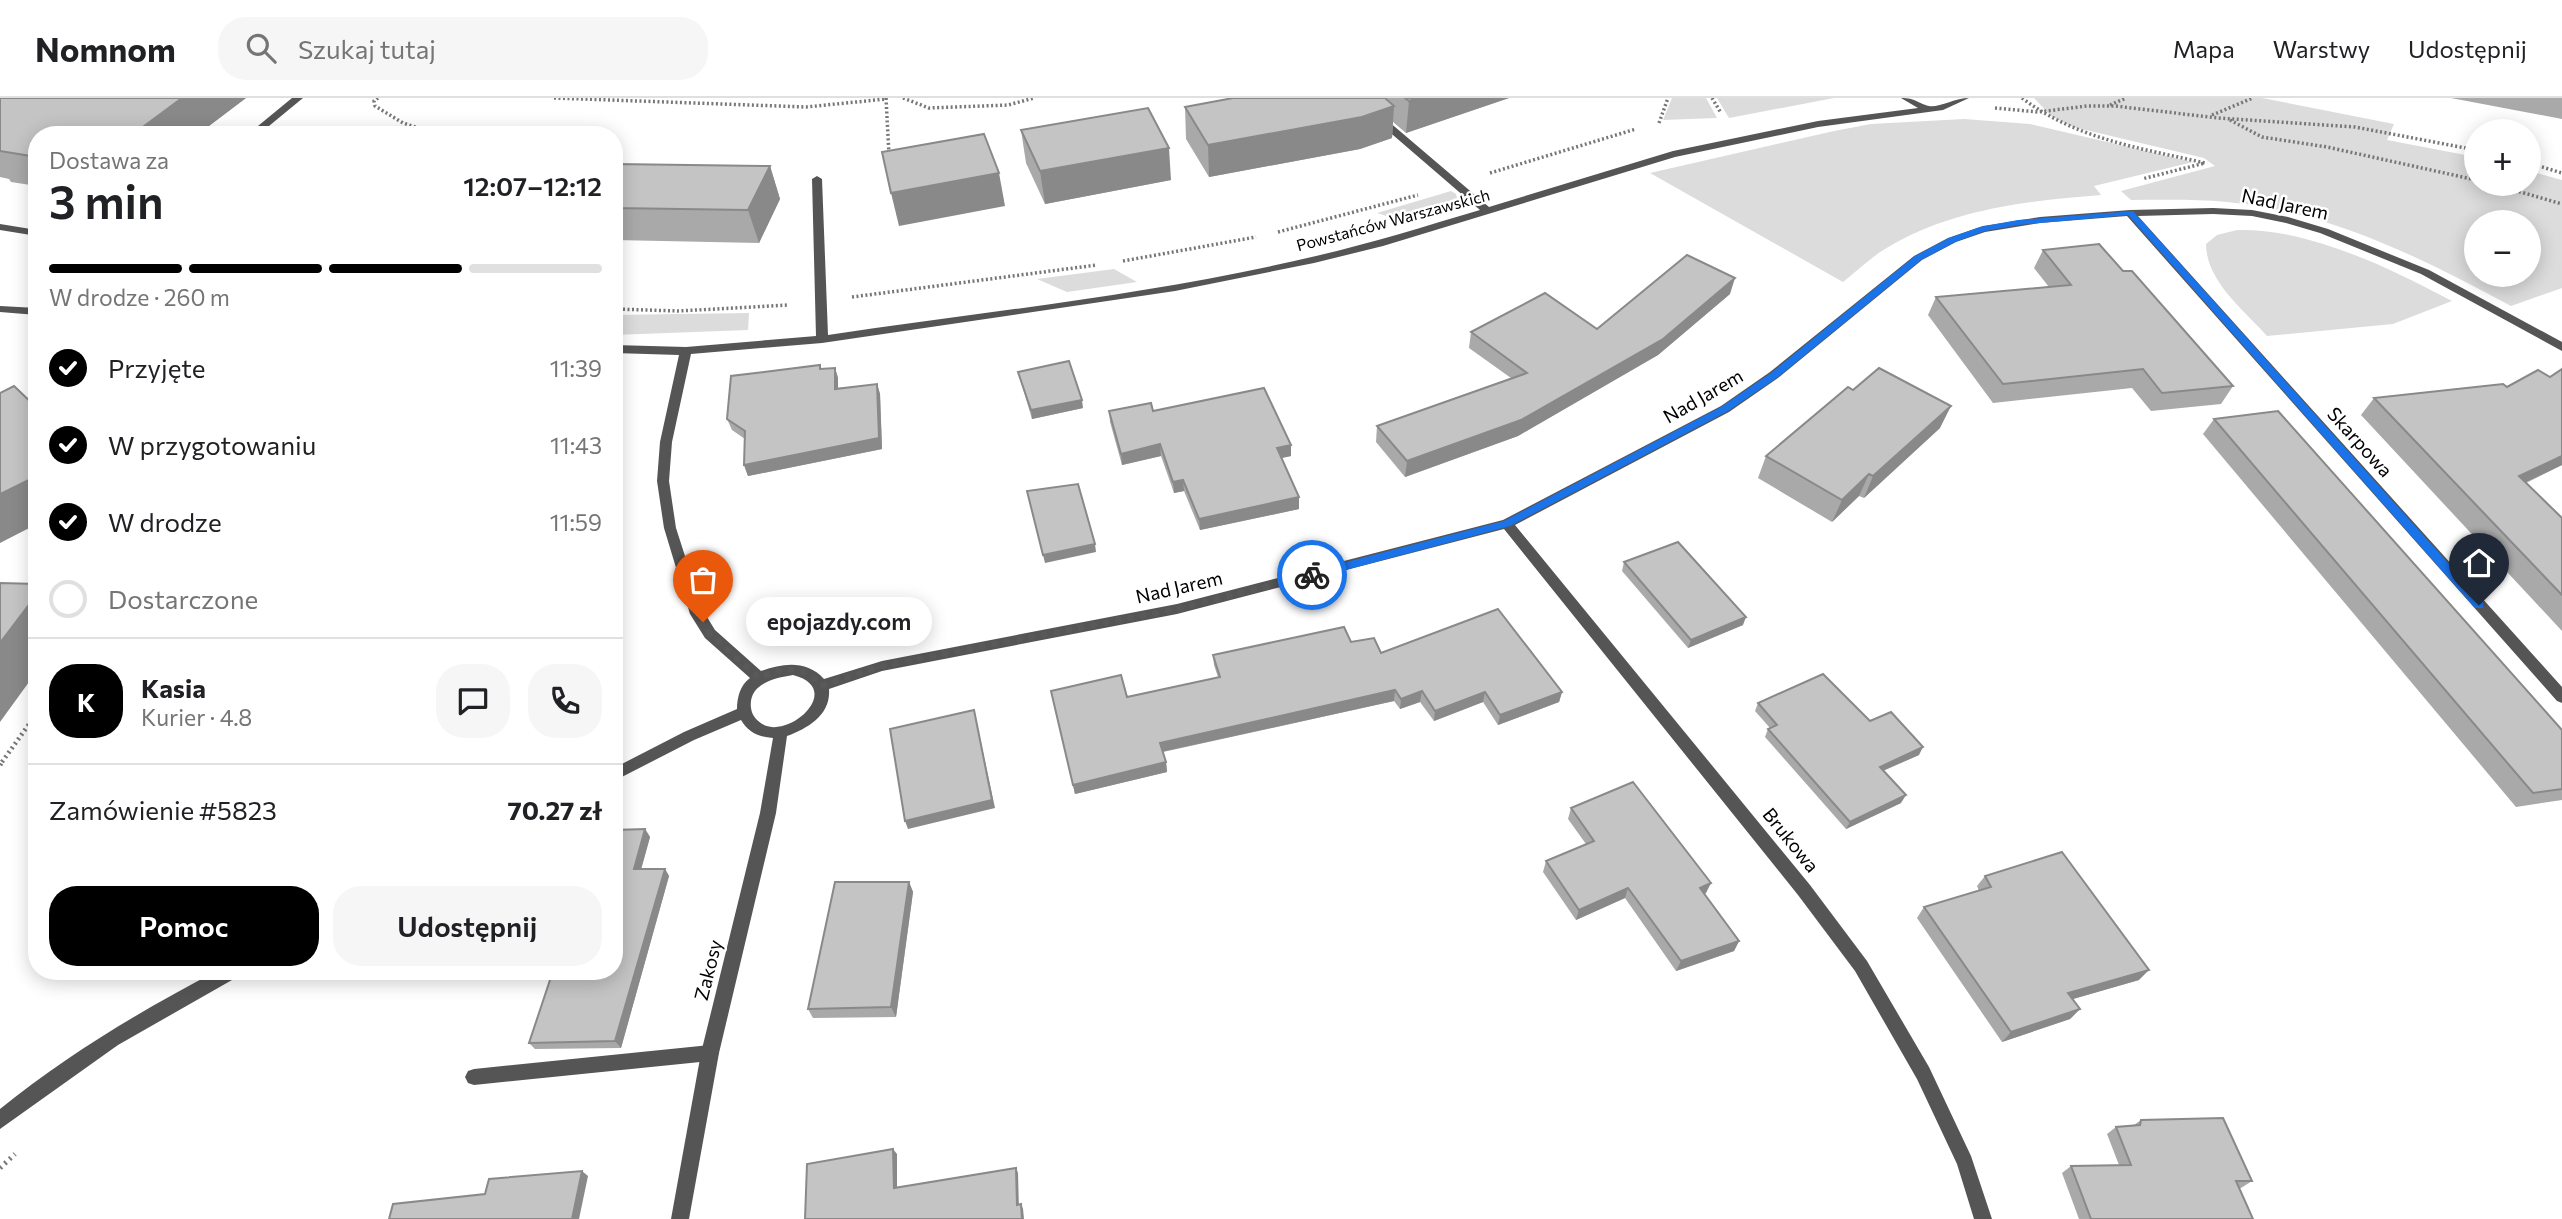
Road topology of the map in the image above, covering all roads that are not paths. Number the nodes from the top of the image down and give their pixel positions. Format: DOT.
graph roads {
  1 [pos="298,98"];
  2 [pos="1356,98"];
  3 [pos="1906,98"];
  4 [pos="1964,98"];
  5 [pos="1927,109"];
  6 [pos="263,126"];
  7 [pos="817,179"];
  8 [pos="1488,211"];
  9 [pos="2130,213"];
  10 [pos="0,227"];
  11 [pos="28,232"];
  12 [pos="0,309"];
  13 [pos="28,311"];
  14 [pos="822,339"];
  15 [pos="2562,347"];
  16 [pos="623,349"];
  17 [pos="685,351"];
  18 [pos="1507,524"];
  19 [pos="759,678"];
  20 [pos="821,686"];
  21 [pos="2562,697"];
  22 [pos="742,713"];
  23 [pos="781,731"];
  24 [pos="623,770"];
  25 [pos="216,980"];
  26 [pos="710,1053"];
  27 [pos="474,1077"];
  28 [pos="0,1119"];
  29 [pos="680,1219"];
  30 [pos="1983,1219"];
  1 -- 6 [label="street"];
  2 -- 8 [label="street"];
  3 -- 5 [label="street"];
  4 -- 5 [label="street, Powstańców Warszawskich"];
  5 -- 8 [label="street, Powstańców Warszawskich"];
  7 -- 14 [label="street"];
  8 -- 14 [label="street, Powstańców Warszawskich"];
  9 -- 15 [label="street, Nad Jarem"];
  9 -- 18 [label="street, Nad Jarem"];
  9 -- 21 [label="street, Skarpowa"];
  10 -- 11 [label="street"];
  12 -- 13 [label="street"];
  14 -- 17 [label="street, Powstańców Warszawskich"];
  16 -- 17 [label="street, Powstańców Warszawskich"];
  17 -- 19 [label="street"];
  18 -- 20 [label="street, Nad Jarem"];
  18 -- 30 [label="street, Brukowa"];
  19 -- 20 [label="street"];
  19 -- 22 [label="street"];
  20 -- 23 [label="street"];
  22 -- 23 [label="street"];
  22 -- 24 [label="street"];
  23 -- 26 [label="street, Zakosy"];
  25 -- 28 [label="street"];
  26 -- 27 [label="street"];
  26 -- 29 [label="street, Zakosy"];
}
